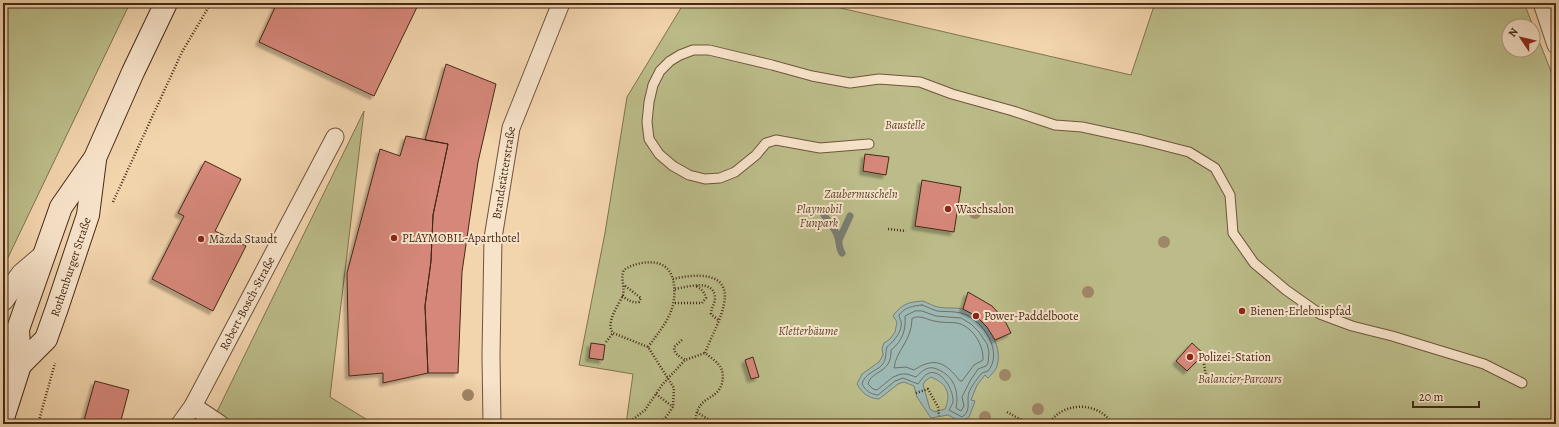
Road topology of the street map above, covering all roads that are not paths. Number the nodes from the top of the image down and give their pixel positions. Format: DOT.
graph roads {
  1 [pos="166,3"];
  2 [pos="561,3"];
  3 [pos="1542,3"];
  4 [pos="1556,45"];
  5 [pos="335,137"];
  6 [pos="869,144"];
  7 [pos="95,158"];
  8 [pos="42,257"];
  9 [pos="3,300"];
  10 [pos="3,351"];
  11 [pos="11,364"];
  12 [pos="1522,383"];
  13 [pos="193,406"];
  14 [pos="3,418"];
  15 [pos="180,424"];
  16 [pos="220,424"];
  17 [pos="492,424"];
  1 -- 7 [label="main road, Rothenburger Straße"];
  2 -- 17 [label="street, Brandstätterstraße"];
  3 -- 4 [label="street"];
  5 -- 13 [label="street, Robert-Bosch-Straße"];
  6 -- 12 [label="lane"];
  7 -- 8 [label="main road, Rothenburger Straße"];
  7 -- 11 [label="main road, Rothenburger Straße"];
  8 -- 9 [label="street"];
  8 -- 11 [label="main road, Rothenburger Straße"];
  10 -- 11 [label="street"];
  11 -- 14 [label="main road, Rothenburger Straße"];
  13 -- 15 [label="street, Robert-Bosch-Straße"];
  13 -- 16 [label="street"];
}
